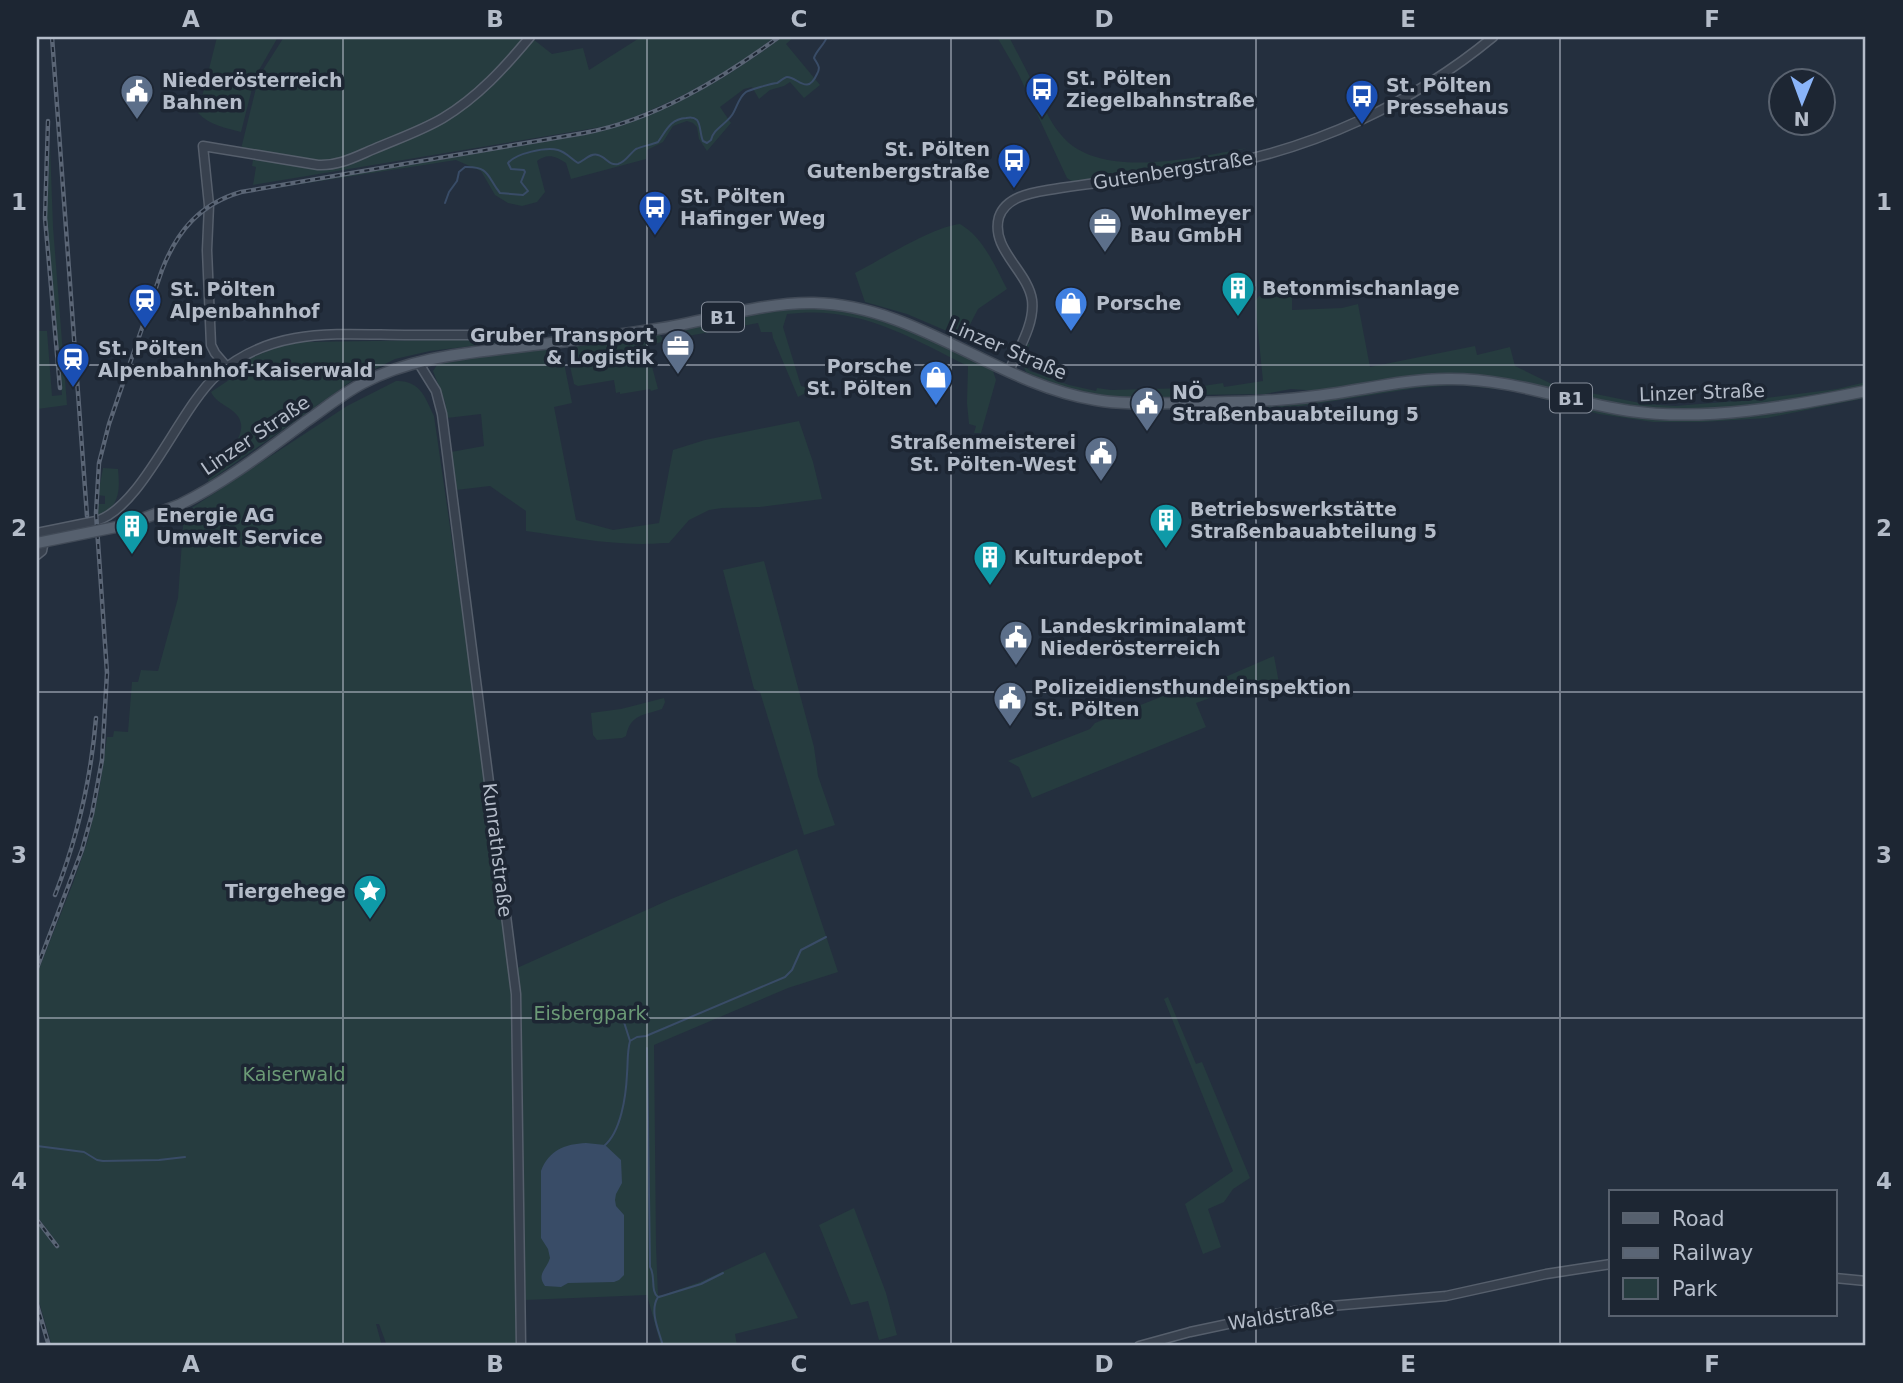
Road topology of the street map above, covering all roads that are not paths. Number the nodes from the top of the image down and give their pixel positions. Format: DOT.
graph roads {
  1 [pos="530,37"];
  2 [pos="1493,37"];
  3 [pos="540,344"];
  4 [pos="418,362"];
  5 [pos="227,367"];
  6 [pos="1009,371"];
  7 [pos="1866,391"];
  8 [pos="47,531"];
  9 [pos="37,533"];
  10 [pos="37,543"];
  11 [pos="37,555"];
  12 [pos="1609,1264"];
  13 [pos="1836,1278"];
  14 [pos="1866,1281"];
  15 [pos="521,1346"];
  16 [pos="1139,1346"];
  1 -- 5 [label="street"];
  2 -- 6 [label="street, Gutenbergstraße"];
  3 -- 4 [label="main road, Linzer Straße / B1"];
  3 -- 5 [label="street"];
  3 -- 6 [label="main road, Linzer Straße / B1"];
  4 -- 10 [label="main road, Linzer Straße / B1, bridge"];
  4 -- 15 [label="street, Kunrathstraße"];
  5 -- 8 [label="street"];
  6 -- 7 [label="main road, Linzer Straße / B1"];
  8 -- 9 [label="street"];
  8 -- 11 [label="street"];
  12 -- 16 [label="street, Waldstraße"];
  13 -- 14 [label="street"];
}
